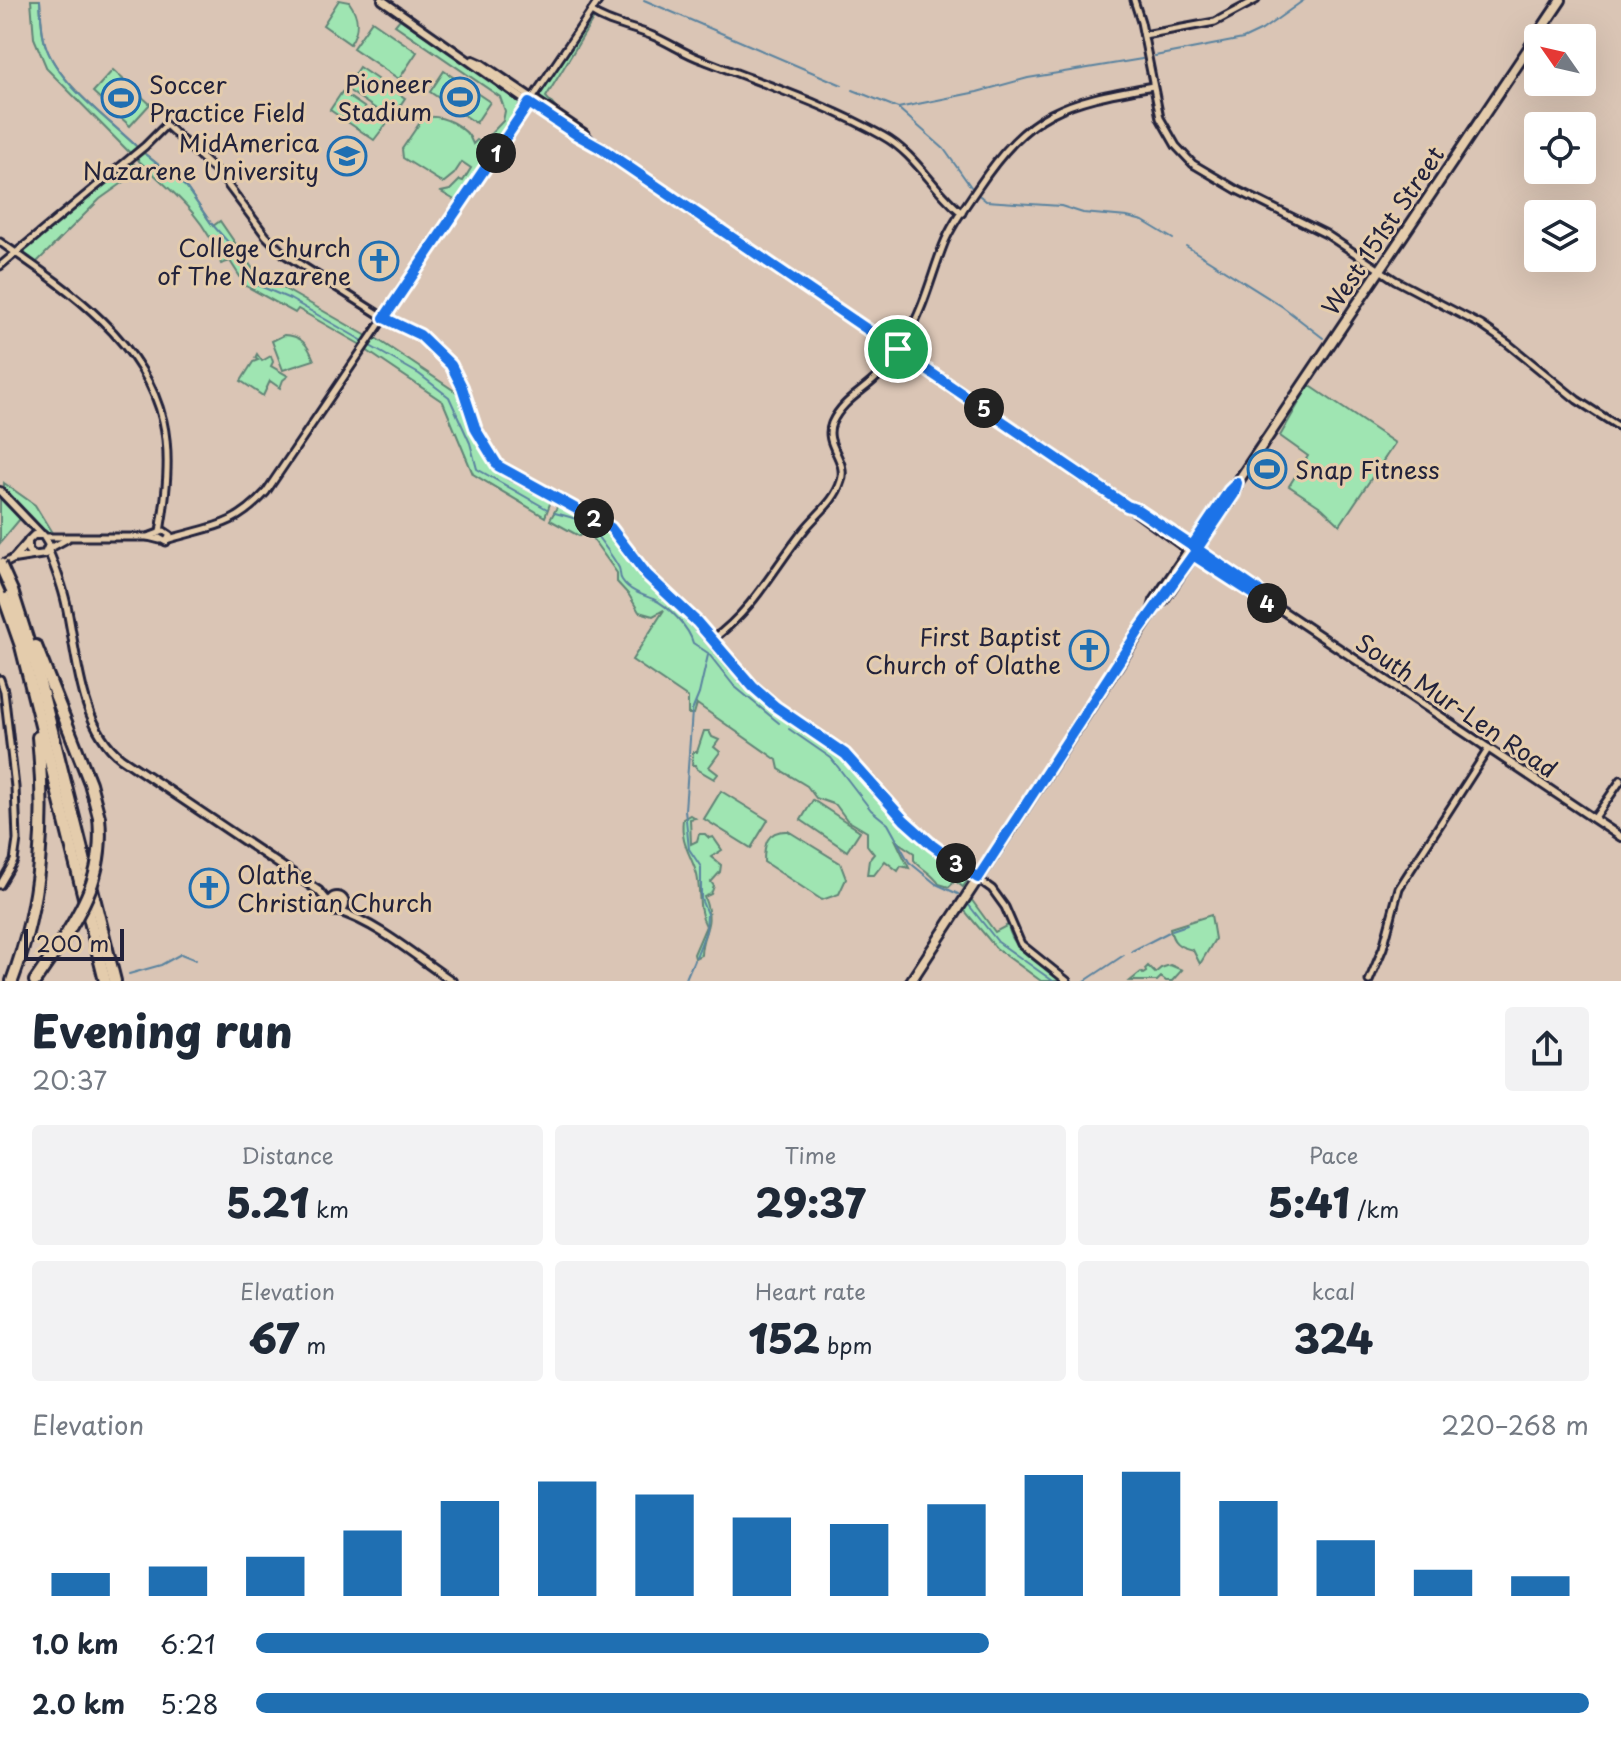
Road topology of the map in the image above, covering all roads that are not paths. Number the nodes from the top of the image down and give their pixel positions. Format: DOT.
graph roads {
  1 [pos="382,0"];
  2 [pos="599,0"];
  3 [pos="1134,0"];
  4 [pos="1256,0"];
  5 [pos="1561,0"];
  6 [pos="591,12"];
  7 [pos="1144,35"];
  8 [pos="1153,86"];
  9 [pos="531,100"];
  10 [pos="962,213"];
  11 [pos="0,242"];
  12 [pos="15,252"];
  13 [pos="0,266"];
  14 [pos="1380,270"];
  15 [pos="384,318"];
  16 [pos="898,349"];
  17 [pos="1621,428"];
  18 [pos="0,491"];
  19 [pos="25,519"];
  20 [pos="164,535"];
  21 [pos="43,536"];
  22 [pos="68,539"];
  23 [pos="28,541"];
  24 [pos="49,549"];
  25 [pos="1193,550"];
  26 [pos="36,556"];
  27 [pos="13,559"];
  28 [pos="0,565"];
  29 [pos="56,572"];
  30 [pos="1224,575"];
  31 [pos="1247,583"];
  32 [pos="5,591"];
  33 [pos="1272,604"];
  34 [pos="23,620"];
  35 [pos="712,640"];
  36 [pos="0,679"];
  37 [pos="35,703"];
  38 [pos="1489,748"];
  39 [pos="1621,780"];
  40 [pos="1594,819"];
  41 [pos="1621,837"];
  42 [pos="978,878"];
  43 [pos="0,885"];
  44 [pos="319,891"];
  45 [pos="334,897"];
  46 [pos="329,903"];
  47 [pos="341,908"];
  48 [pos="12,981"];
  49 [pos="35,981"];
  50 [pos="105,981"];
  51 [pos="115,981"];
  52 [pos="452,981"];
  53 [pos="911,981"];
  54 [pos="1067,981"];
  55 [pos="1369,981"];
  1 -- 9 [label="main road, South Mur-Len Road"];
  2 -- 6 [label="street"];
  3 -- 7 [label="street"];
  4 -- 7 [label="street"];
  5 -- 14 [label="main road, West 151st Street"];
  6 -- 9 [label="street"];
  6 -- 10 [label="street"];
  7 -- 8 [label="street"];
  8 -- 10 [label="street"];
  8 -- 14 [label="street"];
  9 -- 15 [label="street"];
  9 -- 16 [label="main road, South Mur-Len Road"];
  10 -- 16 [label="street"];
  11 -- 12 [label="street"];
  12 -- 13 [label="street"];
  12 -- 15 [label="street"];
  12 -- 20 [label="street"];
  14 -- 17 [label="street"];
  14 -- 25 [label="main road, West 151st Street"];
  15 -- 20 [label="street"];
  15 -- 35 [label="street"];
  16 -- 25 [label="main road, South Mur-Len Road"];
  16 -- 35 [label="street"];
  18 -- 19 [label="main road"];
  19 -- 21 [label="main road"];
  19 -- 23 [label="main road"];
  20 -- 22 [label="street"];
  21 -- 22 [label="street"];
  21 -- 23 [label="main road"];
  21 -- 24 [label="main road"];
  22 -- 24 [label="street"];
  23 -- 26 [label="main road"];
  23 -- 27 [label="main road"];
  24 -- 26 [label="main road"];
  24 -- 29 [label="main road"];
  25 -- 30 [label="main road, South Mur-Len Road"];
  25 -- 31 [label="main road, South Mur-Len Road"];
  25 -- 42 [label="main road, West 151st Street"];
  26 -- 27 [label="main road"];
  26 -- 29 [label="main road"];
  27 -- 28 [label="main road"];
  28 -- 32 [label="highway, bridge"];
  29 -- 44 [label="main road"];
  30 -- 31 [label="main road"];
  30 -- 33 [label="main road, South Mur-Len Road"];
  31 -- 33 [label="main road, South Mur-Len Road"];
  32 -- 34 [label="highway"];
  32 -- 37 [label="highway"];
  33 -- 38 [label="main road, South Mur-Len Road"];
  34 -- 49 [label="highway, bridge"];
  34 -- 51 [label="highway"];
  35 -- 42 [label="street"];
  36 -- 43 [label="street"];
  37 -- 48 [label="highway"];
  37 -- 50 [label="highway"];
  38 -- 40 [label="main road, South Mur-Len Road"];
  38 -- 55 [label="street"];
  39 -- 40 [label="street"];
  40 -- 41 [label="main road, South Mur-Len Road"];
  42 -- 53 [label="main road, West 151st Street"];
  42 -- 54 [label="street"];
  44 -- 45 [label="main road"];
  44 -- 46 [label="main road"];
  45 -- 46 [label="main road"];
  45 -- 47 [label="main road"];
  46 -- 47 [label="main road"];
  47 -- 52 [label="main road"];
}
